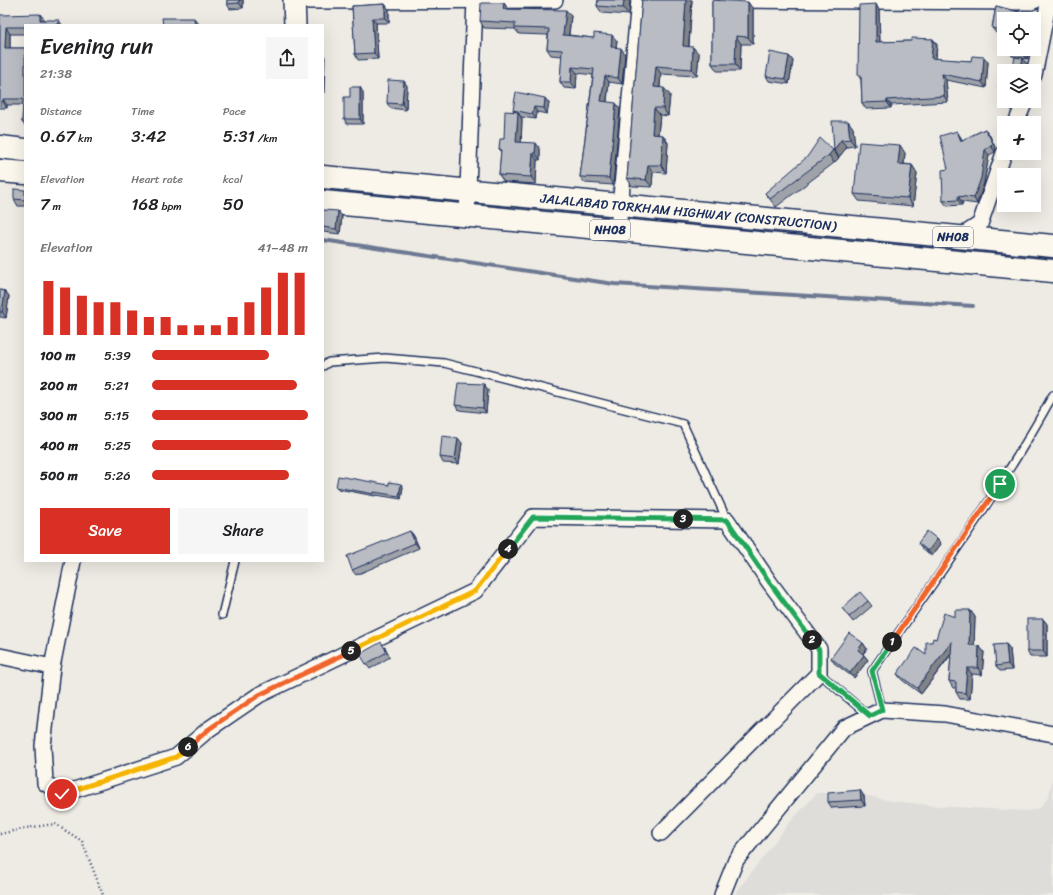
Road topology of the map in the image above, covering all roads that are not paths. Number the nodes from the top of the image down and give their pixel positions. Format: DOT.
graph roads {
  1 [pos="475,0"];
  2 [pos="555,0"];
  3 [pos="640,0"];
  4 [pos="727,0"];
  5 [pos="1036,0"];
  6 [pos="1049,0"];
  7 [pos="294,1"];
  8 [pos="854,1"];
  9 [pos="295,24"];
  10 [pos="1036,64"];
  11 [pos="0,147"];
  12 [pos="24,150"];
  13 [pos="1002,160"];
  14 [pos="0,171"];
  15 [pos="24,173"];
  16 [pos="324,177"];
  17 [pos="468,191"];
  18 [pos="324,202"];
  19 [pos="619,205"];
  20 [pos="467,216"];
  21 [pos="854,227"];
  22 [pos="618,230"];
  23 [pos="960,237"];
  24 [pos="1053,246"];
  25 [pos="897,256"];
  26 [pos="1047,270"];
  27 [pos="324,365"];
  28 [pos="1053,395"];
  29 [pos="727,520"];
  30 [pos="73,562"];
  31 [pos="235,562"];
  32 [pos="222,615"];
  33 [pos="0,656"];
  34 [pos="52,667"];
  35 [pos="819,673"];
  36 [pos="876,713"];
  37 [pos="1053,733"];
  38 [pos="662,833"];
  39 [pos="722,895"];
  1 -- 2 [label="street"];
  1 -- 7 [label="street"];
  1 -- 17 [label="street"];
  3 -- 19 [label="street"];
  4 -- 8 [label="street"];
  5 -- 8 [label="street"];
  6 -- 10 [label="street"];
  7 -- 9 [label="street"];
  11 -- 12 [label="highway"];
  13 -- 23 [label="street"];
  14 -- 15 [label="highway"];
  16 -- 17 [label="highway, JALALABAD TORKHAM HIGHWAY (CONSTRUCTION) / NH08"];
  17 -- 19 [label="highway, JALALABAD TORKHAM HIGHWAY (CONSTRUCTION) / NH08"];
  17 -- 20 [label="street"];
  18 -- 20 [label="highway, NH08"];
  19 -- 21 [label="highway, JALALABAD TORKHAM HIGHWAY (CONSTRUCTION) / NH08"];
  19 -- 22 [label="street"];
  20 -- 22 [label="highway, NH08"];
  21 -- 23 [label="highway, JALALABAD TORKHAM HIGHWAY (CONSTRUCTION) / NH08"];
  21 -- 25 [label="highway, NH08"];
  22 -- 25 [label="highway, NH08"];
  23 -- 24 [label="highway, JALALABAD TORKHAM HIGHWAY (CONSTRUCTION) / NH08"];
  25 -- 26 [label="highway, NH08"];
  27 -- 29 [label="lane"];
  28 -- 36 [label="lane"];
  29 -- 34 [label="street"];
  29 -- 35 [label="street"];
  30 -- 34 [label="street"];
  31 -- 32 [label="lane"];
  33 -- 34 [label="street"];
  35 -- 36 [label="lane"];
  35 -- 38 [label="street"];
  36 -- 37 [label="street"];
  36 -- 39 [label="street"];
}
